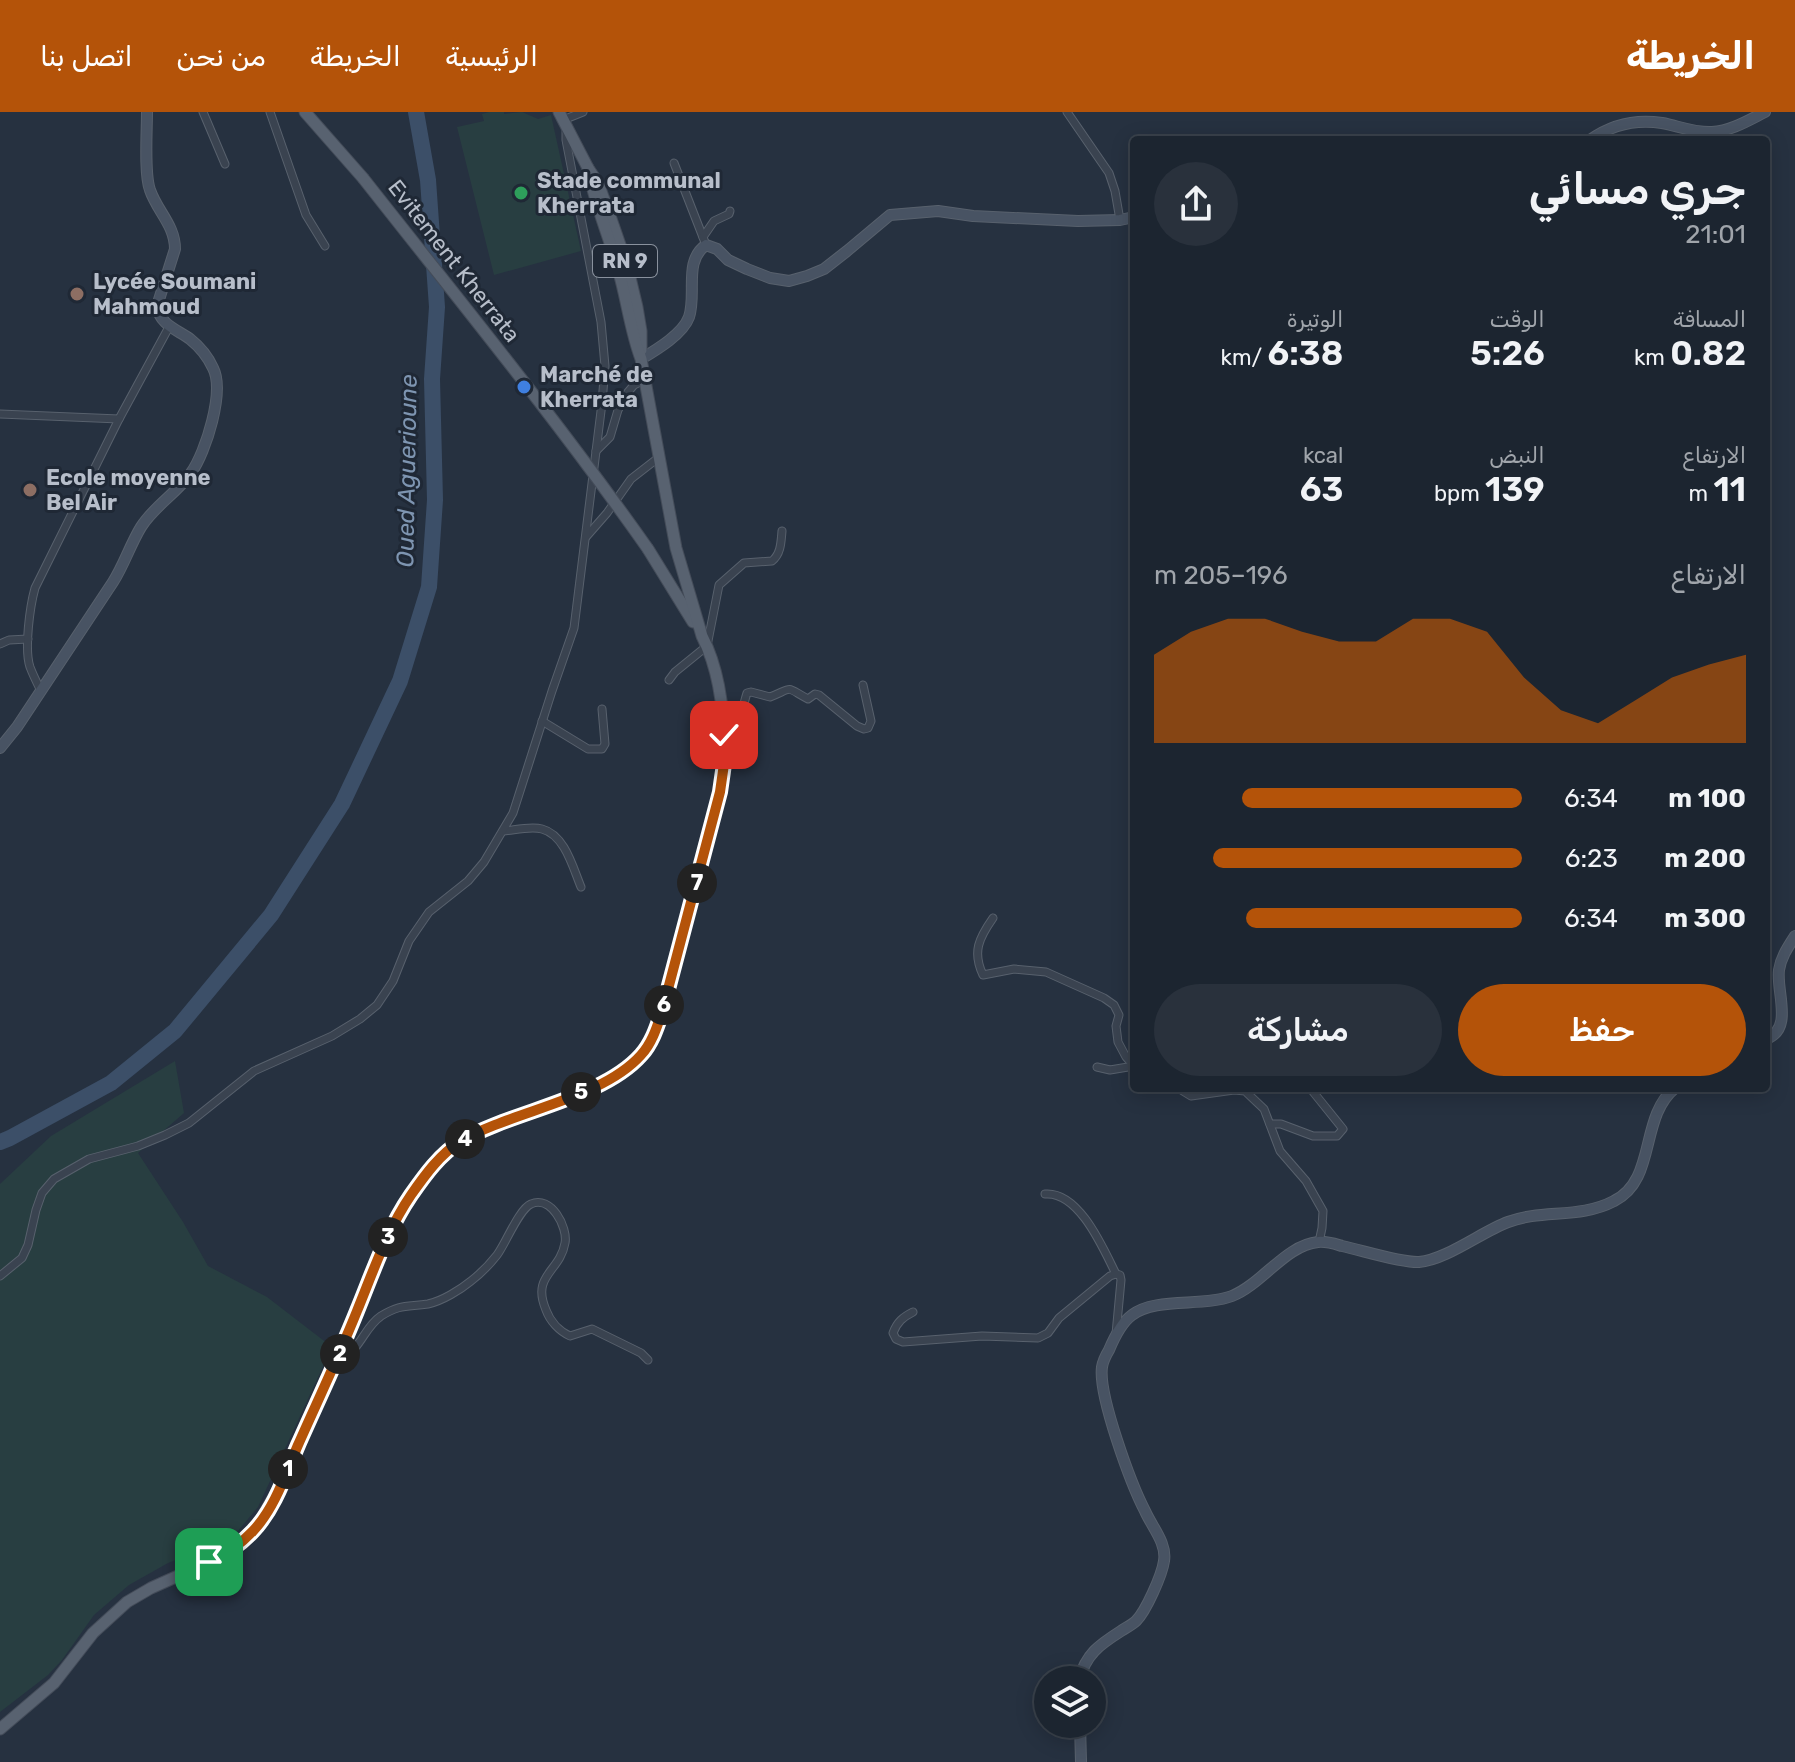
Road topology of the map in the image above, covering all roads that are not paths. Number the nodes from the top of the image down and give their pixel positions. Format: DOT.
graph roads {
  1 [pos="147,112"];
  2 [pos="203,112"];
  3 [pos="270,112"];
  4 [pos="305,112"];
  5 [pos="583,112"];
  6 [pos="1067,112"];
  7 [pos="1765,112"];
  8 [pos="562,119"];
  9 [pos="1598,136"];
  10 [pos="674,163"];
  11 [pos="225,164"];
  12 [pos="730,211"];
  13 [pos="1130,218"];
  14 [pos="1120,220"];
  15 [pos="705,241"];
  16 [pos="325,246"];
  17 [pos="169,327"];
  18 [pos="641,359"];
  19 [pos="646,379"];
  20 [pos="0,414"];
  21 [pos="119,419"];
  22 [pos="596,451"];
  23 [pos="658,458"];
  24 [pos="782,531"];
  25 [pos="585,538"];
  26 [pos="28,639"];
  27 [pos="704,641"];
  28 [pos="0,644"];
  29 [pos="669,680"];
  30 [pos="863,685"];
  31 [pos="41,691"];
  32 [pos="602,709"];
  33 [pos="542,721"];
  34 [pos="724,735"];
  35 [pos="0,748"];
  36 [pos="503,831"];
  37 [pos="581,887"];
  38 [pos="993,918"];
  39 [pos="1795,936"];
  40 [pos="1770,1037"];
  41 [pos="1130,1062"];
  42 [pos="1097,1067"];
  43 [pos="1130,1067"];
  44 [pos="1184,1092"];
  45 [pos="1226,1092"];
  46 [pos="1246,1092"];
  47 [pos="1313,1092"];
  48 [pos="1670,1092"];
  49 [pos="1270,1124"];
  50 [pos="1045,1194"];
  51 [pos="1319,1242"];
  52 [pos="1116,1274"];
  53 [pos="0,1276"];
  54 [pos="913,1312"];
  55 [pos="1116,1336"];
  56 [pos="648,1360"];
  57 [pos="337,1361"];
  58 [pos="1083,1666"];
  59 [pos="0,1729"];
  60 [pos="1080,1738"];
  61 [pos="1081,1762"];
  1 -- 17 [label="street"];
  2 -- 11 [label="street"];
  3 -- 16 [label="street"];
  4 -- 27 [label="main road, Evitement Kherrata, bridge"];
  5 -- 8 [label="street"];
  6 -- 14 [label="street"];
  7 -- 9 [label="street"];
  8 -- 18 [label="main road, RN 9"];
  8 -- 22 [label="street"];
  10 -- 15 [label="street"];
  12 -- 15 [label="street"];
  13 -- 14 [label="street"];
  14 -- 15 [label="street"];
  15 -- 18 [label="street"];
  17 -- 21 [label="street"];
  17 -- 31 [label="street"];
  18 -- 19 [label="main road, RN 9"];
  19 -- 22 [label="street"];
  19 -- 23 [label="main road, RN 9"];
  20 -- 21 [label="street"];
  21 -- 26 [label="street"];
  22 -- 25 [label="street"];
  23 -- 25 [label="street"];
  23 -- 27 [label="main road, RN 9"];
  24 -- 27 [label="street"];
  25 -- 33 [label="street"];
  26 -- 28 [label="street"];
  26 -- 31 [label="street"];
  27 -- 29 [label="street"];
  27 -- 34 [label="main road, RN 9"];
  30 -- 34 [label="street"];
  31 -- 35 [label="street"];
  32 -- 33 [label="street"];
  33 -- 36 [label="street"];
  34 -- 57 [label="main road, RN 9"];
  36 -- 37 [label="street"];
  36 -- 53 [label="street"];
  38 -- 41 [label="street"];
  39 -- 40 [label="street"];
  42 -- 43 [label="street"];
  44 -- 45 [label="street"];
  46 -- 49 [label="street"];
  47 -- 49 [label="street"];
  48 -- 51 [label="street"];
  49 -- 51 [label="street"];
  50 -- 52 [label="street"];
  51 -- 55 [label="street"];
  52 -- 54 [label="street"];
  52 -- 55 [label="street"];
  55 -- 58 [label="street"];
  56 -- 57 [label="street"];
  57 -- 59 [label="main road, RN 9"];
  60 -- 61 [label="street"];
}
